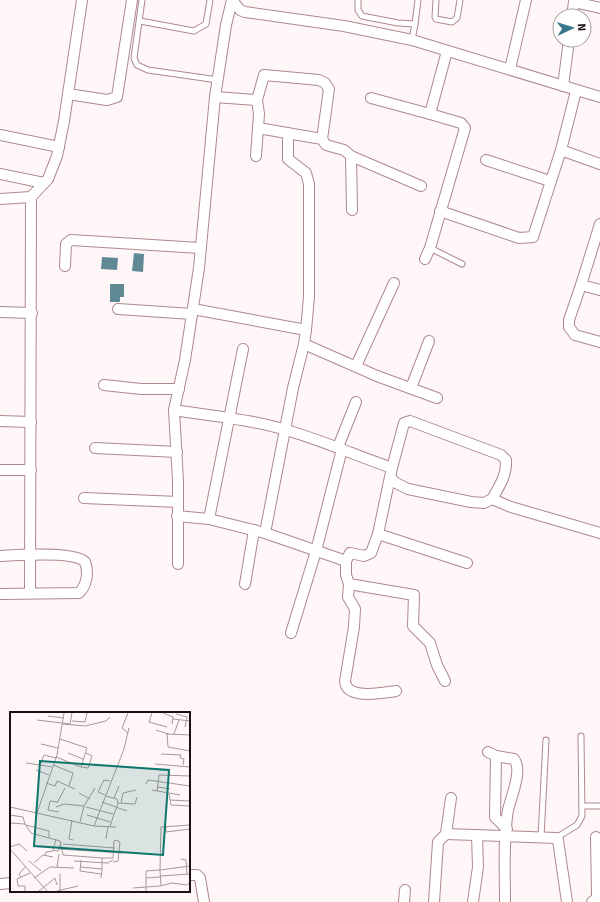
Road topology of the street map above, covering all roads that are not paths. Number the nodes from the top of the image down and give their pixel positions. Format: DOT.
graph roads {
  1 [pos="82,0"];
  2 [pos="132,0"];
  3 [pos="142,0"];
  4 [pos="210,0"];
  5 [pos="232,0"];
  6 [pos="358,0"];
  7 [pos="418,0"];
  8 [pos="436,0"];
  9 [pos="460,0"];
  10 [pos="526,0"];
  11 [pos="574,1"];
  12 [pos="600,8"];
  13 [pos="140,21"];
  14 [pos="415,24"];
  15 [pos="412,40"];
  16 [pos="568,48"];
  17 [pos="447,51"];
  18 [pos="510,69"];
  19 [pos="218,80"];
  20 [pos="563,86"];
  21 [pos="576,91"];
  22 [pos="68,94"];
  23 [pos="215,97"];
  24 [pos="600,97"];
  25 [pos="371,98"];
  26 [pos="258,100"];
  27 [pos="430,114"];
  28 [pos="258,128"];
  29 [pos="288,133"];
  30 [pos="0,135"];
  31 [pos="322,139"];
  32 [pos="59,147"];
  33 [pos="561,150"];
  34 [pos="256,156"];
  35 [pos="351,156"];
  36 [pos="486,160"];
  37 [pos="600,164"];
  38 [pos="0,174"];
  39 [pos="550,181"];
  40 [pos="44,183"];
  41 [pos="421,186"];
  42 [pos="31,196"];
  43 [pos="0,199"];
  44 [pos="352,210"];
  45 [pos="440,211"];
  46 [pos="600,224"];
  47 [pos="200,248"];
  48 [pos="430,248"];
  49 [pos="425,259"];
  50 [pos="462,264"];
  51 [pos="65,266"];
  52 [pos="394,283"];
  53 [pos="581,285"];
  54 [pos="600,290"];
  55 [pos="118,309"];
  56 [pos="193,311"];
  57 [pos="0,312"];
  58 [pos="32,313"];
  59 [pos="306,330"];
  60 [pos="428,341"];
  61 [pos="600,342"];
  62 [pos="304,344"];
  63 [pos="243,349"];
  64 [pos="356,366"];
  65 [pos="104,385"];
  66 [pos="411,388"];
  67 [pos="179,389"];
  68 [pos="437,398"];
  69 [pos="356,402"];
  70 [pos="174,410"];
  71 [pos="230,418"];
  72 [pos="0,421"];
  73 [pos="30,422"];
  74 [pos="285,430"];
  75 [pos="95,448"];
  76 [pos="340,448"];
  77 [pos="177,452"];
  78 [pos="0,470"];
  79 [pos="31,470"];
  80 [pos="391,472"];
  81 [pos="84,498"];
  82 [pos="492,499"];
  83 [pos="178,502"];
  84 [pos="177,516"];
  85 [pos="209,519"];
  86 [pos="254,530"];
  87 [pos="265,533"];
  88 [pos="600,533"];
  89 [pos="378,534"];
  90 [pos="316,551"];
  91 [pos="30,555"];
  92 [pos="0,556"];
  93 [pos="346,561"];
  94 [pos="467,563"];
  95 [pos="178,564"];
  96 [pos="245,584"];
  97 [pos="349,584"];
  98 [pos="0,594"];
  99 [pos="30,594"];
  100 [pos="291,633"];
  101 [pos="446,681"];
  102 [pos="396,691"];
  103 [pos="581,736"];
  104 [pos="546,740"];
  105 [pos="451,798"];
  106 [pos="582,806"];
  107 [pos="600,806"];
  108 [pos="506,833"];
  109 [pos="446,834"];
  110 [pos="477,834"];
  111 [pos="541,836"];
  112 [pos="596,837"];
  113 [pos="556,838"];
  114 [pos="190,875"];
  115 [pos="405,890"];
  116 [pos="204,902"];
  117 [pos="404,902"];
  118 [pos="434,902"];
  119 [pos="473,902"];
  120 [pos="505,902"];
  121 [pos="567,902"];
  122 [pos="592,902"];
  1 -- 22 [label="street"];
  2 -- 22 [label="street"];
  3 -- 13 [label="lane"];
  4 -- 13 [label="lane"];
  5 -- 15 [label="street"];
  5 -- 19 [label="street"];
  6 -- 14 [label="lane"];
  7 -- 14 [label="lane"];
  8 -- 9 [label="lane"];
  10 -- 18 [label="street"];
  11 -- 12 [label="street"];
  13 -- 19 [label="lane"];
  14 -- 15 [label="lane"];
  15 -- 17 [label="street"];
  16 -- 20 [label="street"];
  17 -- 18 [label="street"];
  17 -- 27 [label="street"];
  18 -- 20 [label="street"];
  19 -- 23 [label="street"];
  20 -- 21 [label="street"];
  21 -- 24 [label="street"];
  21 -- 33 [label="street"];
  22 -- 32 [label="street"];
  23 -- 26 [label="street"];
  23 -- 47 [label="street"];
  25 -- 27 [label="street"];
  26 -- 28 [label="street"];
  26 -- 31 [label="street"];
  27 -- 45 [label="street"];
  28 -- 29 [label="street"];
  28 -- 34 [label="street"];
  29 -- 31 [label="street"];
  29 -- 59 [label="street"];
  30 -- 32 [label="street"];
  31 -- 35 [label="street"];
  32 -- 40 [label="street"];
  33 -- 37 [label="street"];
  33 -- 39 [label="street"];
  35 -- 41 [label="street"];
  35 -- 44 [label="street"];
  36 -- 39 [label="street"];
  38 -- 40 [label="street"];
  39 -- 45 [label="street"];
  40 -- 42 [label="street"];
  42 -- 43 [label="street"];
  42 -- 58 [label="street"];
  45 -- 48 [label="street"];
  46 -- 53 [label="street"];
  47 -- 51 [label="street"];
  47 -- 56 [label="street"];
  48 -- 49 [label="street"];
  48 -- 50 [label="lane"];
  52 -- 64 [label="street"];
  53 -- 54 [label="street"];
  53 -- 61 [label="street"];
  55 -- 56 [label="street"];
  56 -- 59 [label="street"];
  56 -- 67 [label="street"];
  57 -- 58 [label="street"];
  58 -- 73 [label="street"];
  59 -- 62 [label="street"];
  60 -- 66 [label="street"];
  62 -- 64 [label="street"];
  62 -- 74 [label="street"];
  63 -- 71 [label="street"];
  64 -- 66 [label="street"];
  65 -- 67 [label="street"];
  66 -- 68 [label="street"];
  67 -- 70 [label="street"];
  69 -- 76 [label="street"];
  70 -- 71 [label="street"];
  70 -- 77 [label="street"];
  71 -- 74 [label="street"];
  71 -- 85 [label="street"];
  72 -- 73 [label="street"];
  73 -- 79 [label="street"];
  74 -- 76 [label="street"];
  74 -- 87 [label="street"];
  75 -- 77 [label="street"];
  76 -- 80 [label="street"];
  76 -- 90 [label="street"];
  77 -- 83 [label="street"];
  78 -- 79 [label="street"];
  79 -- 91 [label="street"];
  80 -- 82 [label="street"];
  80 -- 82 [label="street"];
  80 -- 89 [label="street"];
  81 -- 83 [label="street"];
  82 -- 88 [label="street"];
  83 -- 84 [label="street"];
  84 -- 85 [label="street"];
  84 -- 95 [label="street"];
  85 -- 86 [label="street"];
  86 -- 87 [label="street"];
  86 -- 96 [label="street"];
  87 -- 90 [label="street"];
  89 -- 93 [label="street"];
  89 -- 94 [label="street"];
  90 -- 93 [label="street"];
  90 -- 100 [label="street"];
  91 -- 92 [label="street"];
  91 -- 99 [label="street"];
  91 -- 99 [label="street"];
  93 -- 97 [label="street"];
  97 -- 101 [label="street"];
  97 -- 102 [label="street"];
  98 -- 99 [label="street"];
  103 -- 106 [label="lane"];
  104 -- 111 [label="lane"];
  105 -- 109 [label="street"];
  106 -- 107 [label="lane"];
  106 -- 113 [label="lane"];
  108 -- 108 [label="street"];
  108 -- 110 [label="street"];
  108 -- 111 [label="street"];
  108 -- 120 [label="street"];
  109 -- 110 [label="street"];
  109 -- 118 [label="street"];
  110 -- 119 [label="street"];
  111 -- 113 [label="street"];
  112 -- 122 [label="street"];
  113 -- 121 [label="street"];
  114 -- 116 [label="street"];
  115 -- 117 [label="street"];
}
